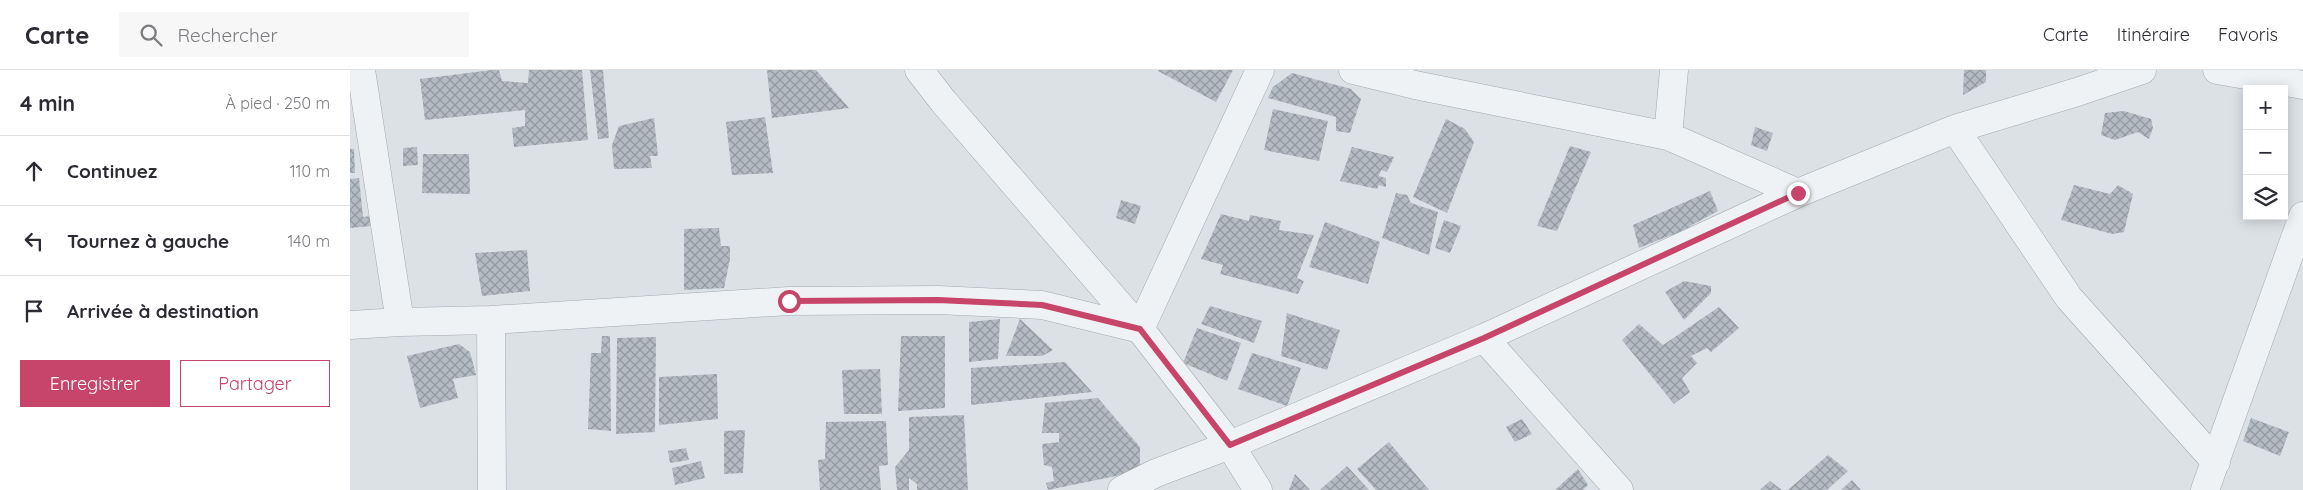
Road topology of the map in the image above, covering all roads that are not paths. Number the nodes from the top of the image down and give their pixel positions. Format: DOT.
graph roads {
  1 [pos="361,70"];
  2 [pos="919,70"];
  3 [pos="1260,70"];
  4 [pos="1353,70"];
  5 [pos="1674,70"];
  6 [pos="2142,70"];
  7 [pos="2217,70"];
  8 [pos="1414,78"];
  9 [pos="2303,85"];
  10 [pos="1955,129"];
  11 [pos="1668,136"];
  12 [pos="1798,193"];
  13 [pos="2303,216"];
  14 [pos="491,320"];
  15 [pos="400,322"];
  16 [pos="350,326"];
  17 [pos="1140,329"];
  18 [pos="1484,338"];
  19 [pos="1230,445"];
  20 [pos="2216,462"];
  21 [pos="492,490"];
  22 [pos="1122,490"];
  23 [pos="1258,490"];
  24 [pos="1619,490"];
  25 [pos="2205,490"];
  1 -- 15 [label="street"];
  2 -- 17 [label="street"];
  3 -- 17 [label="street"];
  4 -- 8 [label="street"];
  5 -- 11 [label="street"];
  6 -- 10 [label="street"];
  7 -- 9 [label="street"];
  8 -- 11 [label="street"];
  10 -- 12 [label="street"];
  10 -- 20 [label="street"];
  11 -- 12 [label="street"];
  12 -- 18 [label="street"];
  13 -- 20 [label="street"];
  14 -- 15 [label="street"];
  14 -- 17 [label="street"];
  14 -- 21 [label="street"];
  15 -- 16 [label="street"];
  17 -- 19 [label="street"];
  18 -- 19 [label="street"];
  18 -- 24 [label="street"];
  19 -- 22 [label="street"];
  19 -- 23 [label="street"];
  20 -- 25 [label="street"];
}
